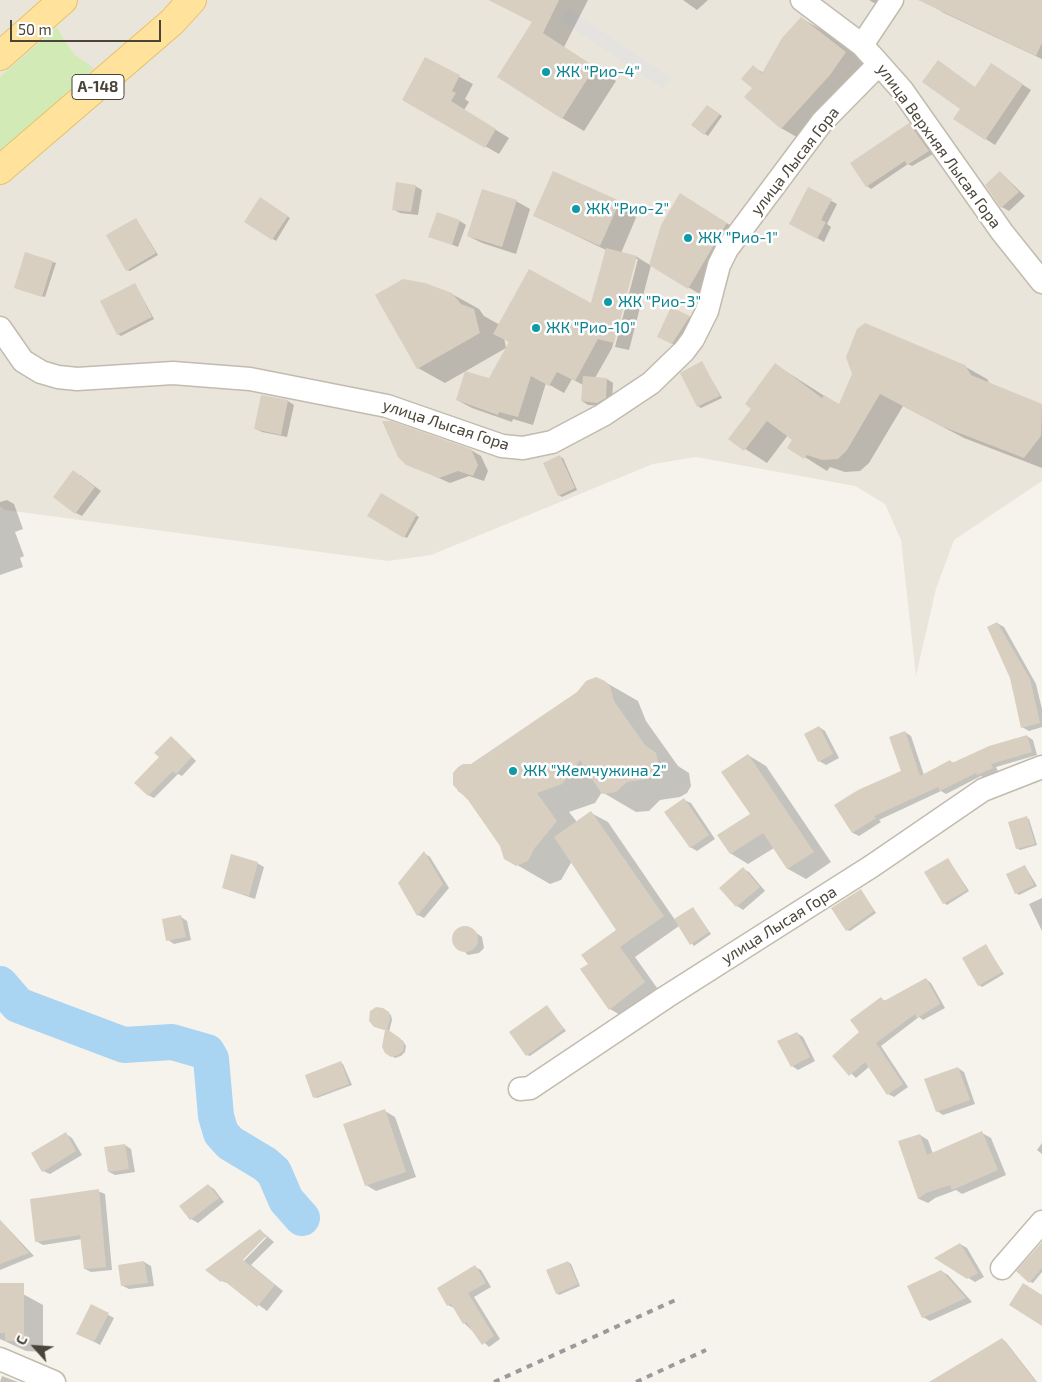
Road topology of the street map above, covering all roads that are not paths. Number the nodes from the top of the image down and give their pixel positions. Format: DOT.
graph roads {
  1 [pos="63,0"];
  2 [pos="192,0"];
  3 [pos="802,0"];
  4 [pos="892,0"];
  5 [pos="862,45"];
  6 [pos="0,56"];
  7 [pos="879,64"];
  8 [pos="0,170"];
  9 [pos="1042,282"];
  10 [pos="0,328"];
  11 [pos="1042,767"];
  12 [pos="520,1089"];
  13 [pos="1042,1222"];
  14 [pos="1002,1268"];
  15 [pos="0,1359"];
  16 [pos="54,1382"];
  1 -- 6 [label="main road"];
  2 -- 8 [label="main road, А-148"];
  3 -- 5 [label="street, улица Верхняя Лысая Гора"];
  4 -- 5 [label="street"];
  5 -- 7 [label="street, улица Верхняя Лысая Гора"];
  7 -- 9 [label="street, улица Верхняя Лысая Гора"];
  7 -- 10 [label="street, улица Лысая Гора"];
  11 -- 12 [label="street, улица Лысая Гора"];
  13 -- 14 [label="street"];
  15 -- 16 [label="street"];
}
